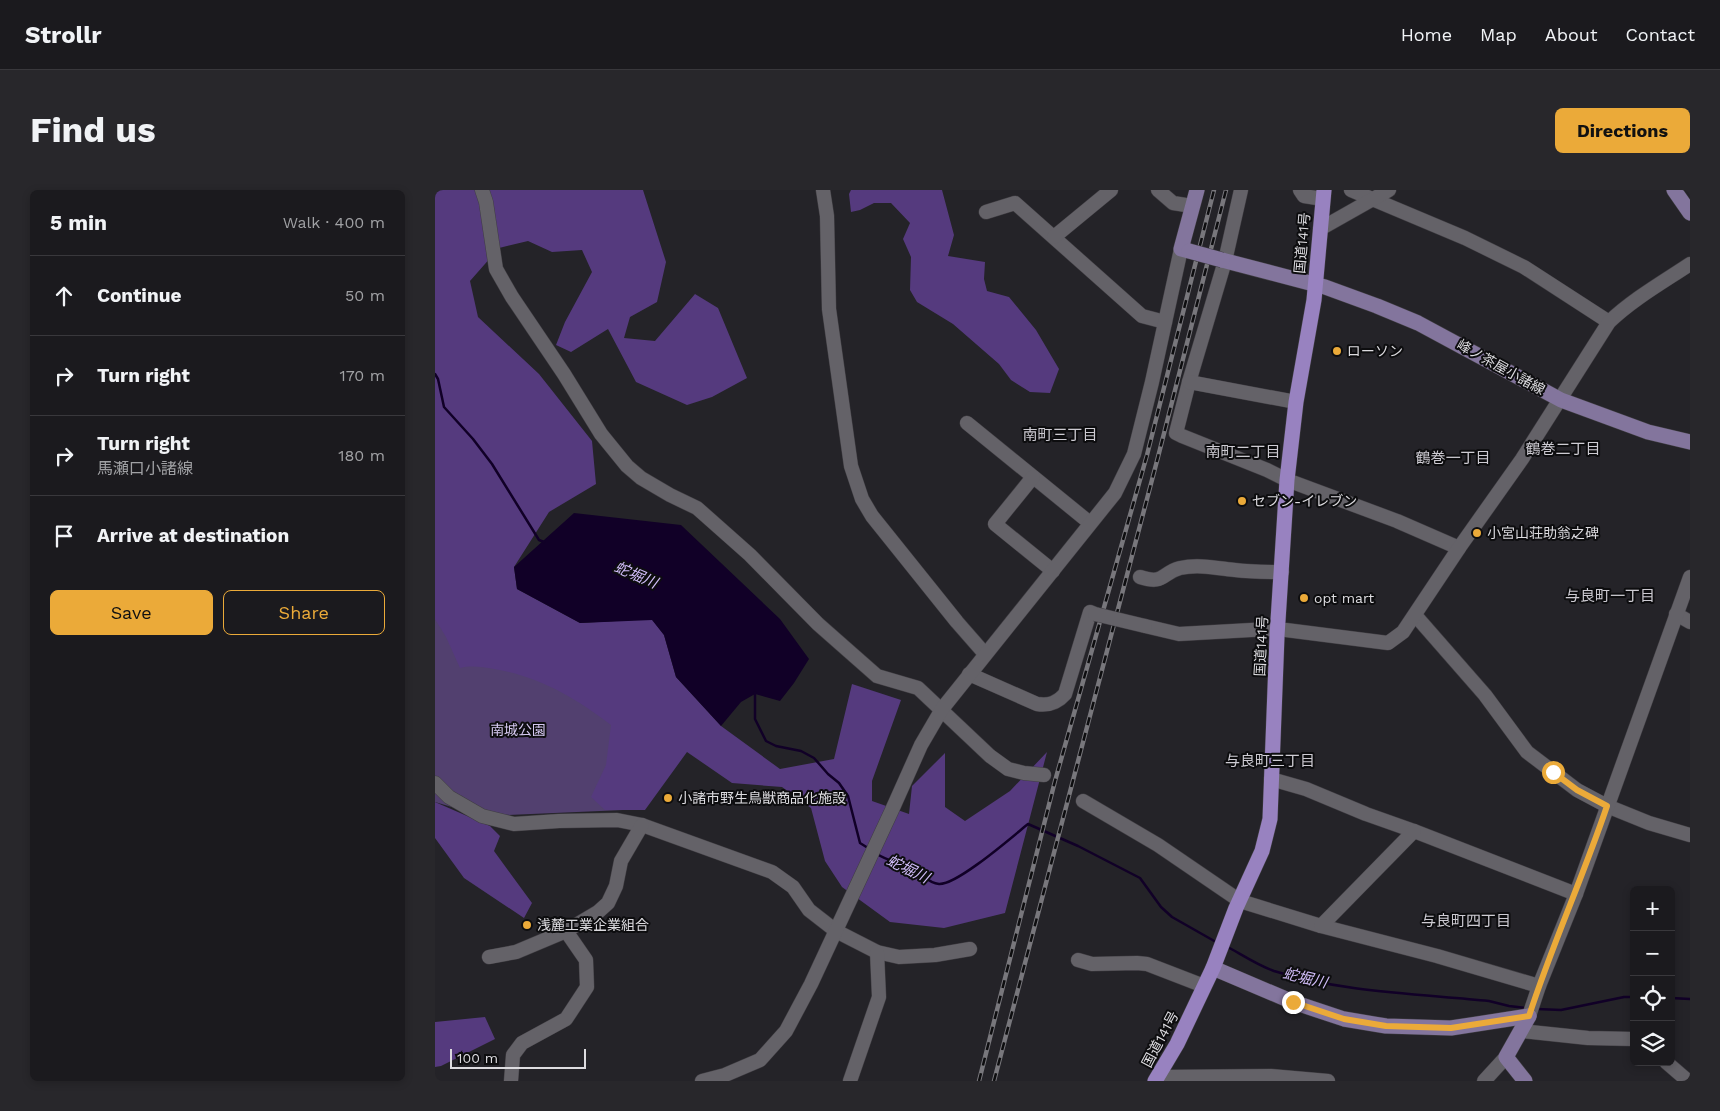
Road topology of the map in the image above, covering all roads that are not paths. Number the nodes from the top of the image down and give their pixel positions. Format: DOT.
graph roads {
  1 [pos="482,190"];
  2 [pos="823,190"];
  3 [pos="1111,190"];
  4 [pos="1157,190"];
  5 [pos="1197,190"];
  6 [pos="1241,190"];
  7 [pos="1300,190"];
  8 [pos="1351,190"];
  9 [pos="1389,190"];
  10 [pos="1674,190"];
  11 [pos="1323,194"];
  12 [pos="1373,200"];
  13 [pos="1192,206"];
  14 [pos="987,212"];
  15 [pos="1690,213"];
  16 [pos="1320,229"];
  17 [pos="1054,237"];
  18 [pos="1185,250"];
  19 [pos="1223,260"];
  20 [pos="1690,264"];
  21 [pos="1315,284"];
  22 [pos="1165,322"];
  23 [pos="1609,322"];
  24 [pos="1189,382"];
  25 [pos="1561,400"];
  26 [pos="1296,402"];
  27 [pos="967,423"];
  28 [pos="1690,442"];
  29 [pos="1033,477"];
  30 [pos="1287,480"];
  31 [pos="1090,523"];
  32 [pos="1459,548"];
  33 [pos="1053,572"];
  34 [pos="1282,572"];
  35 [pos="1140,577"];
  36 [pos="1690,577"];
  37 [pos="1676,614"];
  38 [pos="1415,615"];
  39 [pos="1690,622"];
  40 [pos="1277,629"];
  41 [pos="985,654"];
  42 [pos="969,674"];
  43 [pos="942,709"];
  44 [pos="1045,775"];
  45 [pos="1271,779"];
  46 [pos="435,783"];
  47 [pos="1083,801"];
  48 [pos="1607,806"];
  49 [pos="642,825"];
  50 [pos="1414,831"];
  51 [pos="1689,834"];
  52 [pos="1576,894"];
  53 [pos="1240,901"];
  54 [pos="1321,926"];
  55 [pos="836,930"];
  56 [pos="566,932"];
  57 [pos="970,949"];
  58 [pos="877,952"];
  59 [pos="489,957"];
  60 [pos="1078,960"];
  61 [pos="1213,968"];
  62 [pos="1204,986"];
  63 [pos="1539,986"];
  64 [pos="1529,1016"];
  65 [pos="1521,1032"];
  66 [pos="1630,1039"];
  67 [pos="1506,1057"];
  68 [pos="1671,1066"];
  69 [pos="1238,1078"];
  70 [pos="1157,1079"];
  71 [pos="1303,1080"];
  72 [pos="511,1081"];
  73 [pos="702,1081"];
  74 [pos="850,1081"];
  75 [pos="1328,1081"];
  76 [pos="1484,1081"];
  77 [pos="1525,1081"];
  78 [pos="1688,1081"];
  1 -- 43 [label="street"];
  2 -- 41 [label="street"];
  3 -- 17 [label="street"];
  4 -- 13 [label="street"];
  5 -- 13 [label="main road"];
  6 -- 19 [label="street"];
  7 -- 11 [label="street"];
  8 -- 12 [label="street"];
  9 -- 12 [label="street"];
  10 -- 15 [label="main road"];
  11 -- 16 [label="highway, 国道141号"];
  12 -- 16 [label="street"];
  12 -- 23 [label="street"];
  13 -- 18 [label="main road"];
  14 -- 17 [label="street"];
  16 -- 21 [label="highway, 国道141号"];
  17 -- 22 [label="street"];
  18 -- 19 [label="main road, 峰ノ茶屋小諸線, bridge"];
  18 -- 22 [label="street"];
  19 -- 21 [label="main road, 峰ノ茶屋小諸線"];
  19 -- 24 [label="street"];
  20 -- 23 [label="street"];
  21 -- 25 [label="main road, 峰ノ茶屋小諸線"];
  21 -- 26 [label="highway, 国道141号"];
  22 -- 31 [label="street"];
  23 -- 25 [label="street"];
  24 -- 26 [label="street"];
  24 -- 30 [label="street"];
  25 -- 28 [label="main road, 峰ノ茶屋小諸線"];
  25 -- 32 [label="street"];
  26 -- 30 [label="highway, 国道141号"];
  27 -- 29 [label="street"];
  29 -- 31 [label="street"];
  29 -- 33 [label="street"];
  30 -- 32 [label="street"];
  30 -- 34 [label="highway, 国道141号"];
  31 -- 33 [label="street"];
  32 -- 38 [label="street"];
  33 -- 41 [label="street"];
  34 -- 35 [label="street"];
  34 -- 40 [label="highway, 国道141号"];
  36 -- 37 [label="street"];
  37 -- 39 [label="street"];
  37 -- 48 [label="street"];
  38 -- 40 [label="street"];
  38 -- 48 [label="street"];
  40 -- 42 [label="street, bridge"];
  40 -- 45 [label="highway, 国道141号"];
  41 -- 42 [label="street"];
  42 -- 43 [label="street"];
  43 -- 44 [label="street"];
  43 -- 55 [label="street"];
  45 -- 50 [label="street"];
  45 -- 53 [label="highway, 国道141号"];
  46 -- 49 [label="street"];
  47 -- 53 [label="street"];
  48 -- 51 [label="street"];
  48 -- 52 [label="street"];
  49 -- 55 [label="street"];
  49 -- 56 [label="street"];
  50 -- 52 [label="street"];
  50 -- 54 [label="street"];
  52 -- 63 [label="street"];
  53 -- 54 [label="street"];
  53 -- 61 [label="highway, 国道141号"];
  54 -- 63 [label="street"];
  55 -- 58 [label="street"];
  55 -- 73 [label="street"];
  56 -- 59 [label="street"];
  56 -- 72 [label="street"];
  57 -- 58 [label="street"];
  58 -- 74 [label="street"];
  60 -- 62 [label="street"];
  61 -- 62 [label="highway, 国道141号"];
  61 -- 64 [label="main road"];
  62 -- 70 [label="highway, 国道141号"];
  63 -- 64 [label="street"];
  64 -- 65 [label="main road"];
  65 -- 66 [label="street"];
  65 -- 67 [label="main road"];
  67 -- 76 [label="street"];
  67 -- 77 [label="main road"];
  68 -- 78 [label="street"];
  69 -- 70 [label="street"];
  69 -- 71 [label="street"];
  71 -- 75 [label="street"];
}
